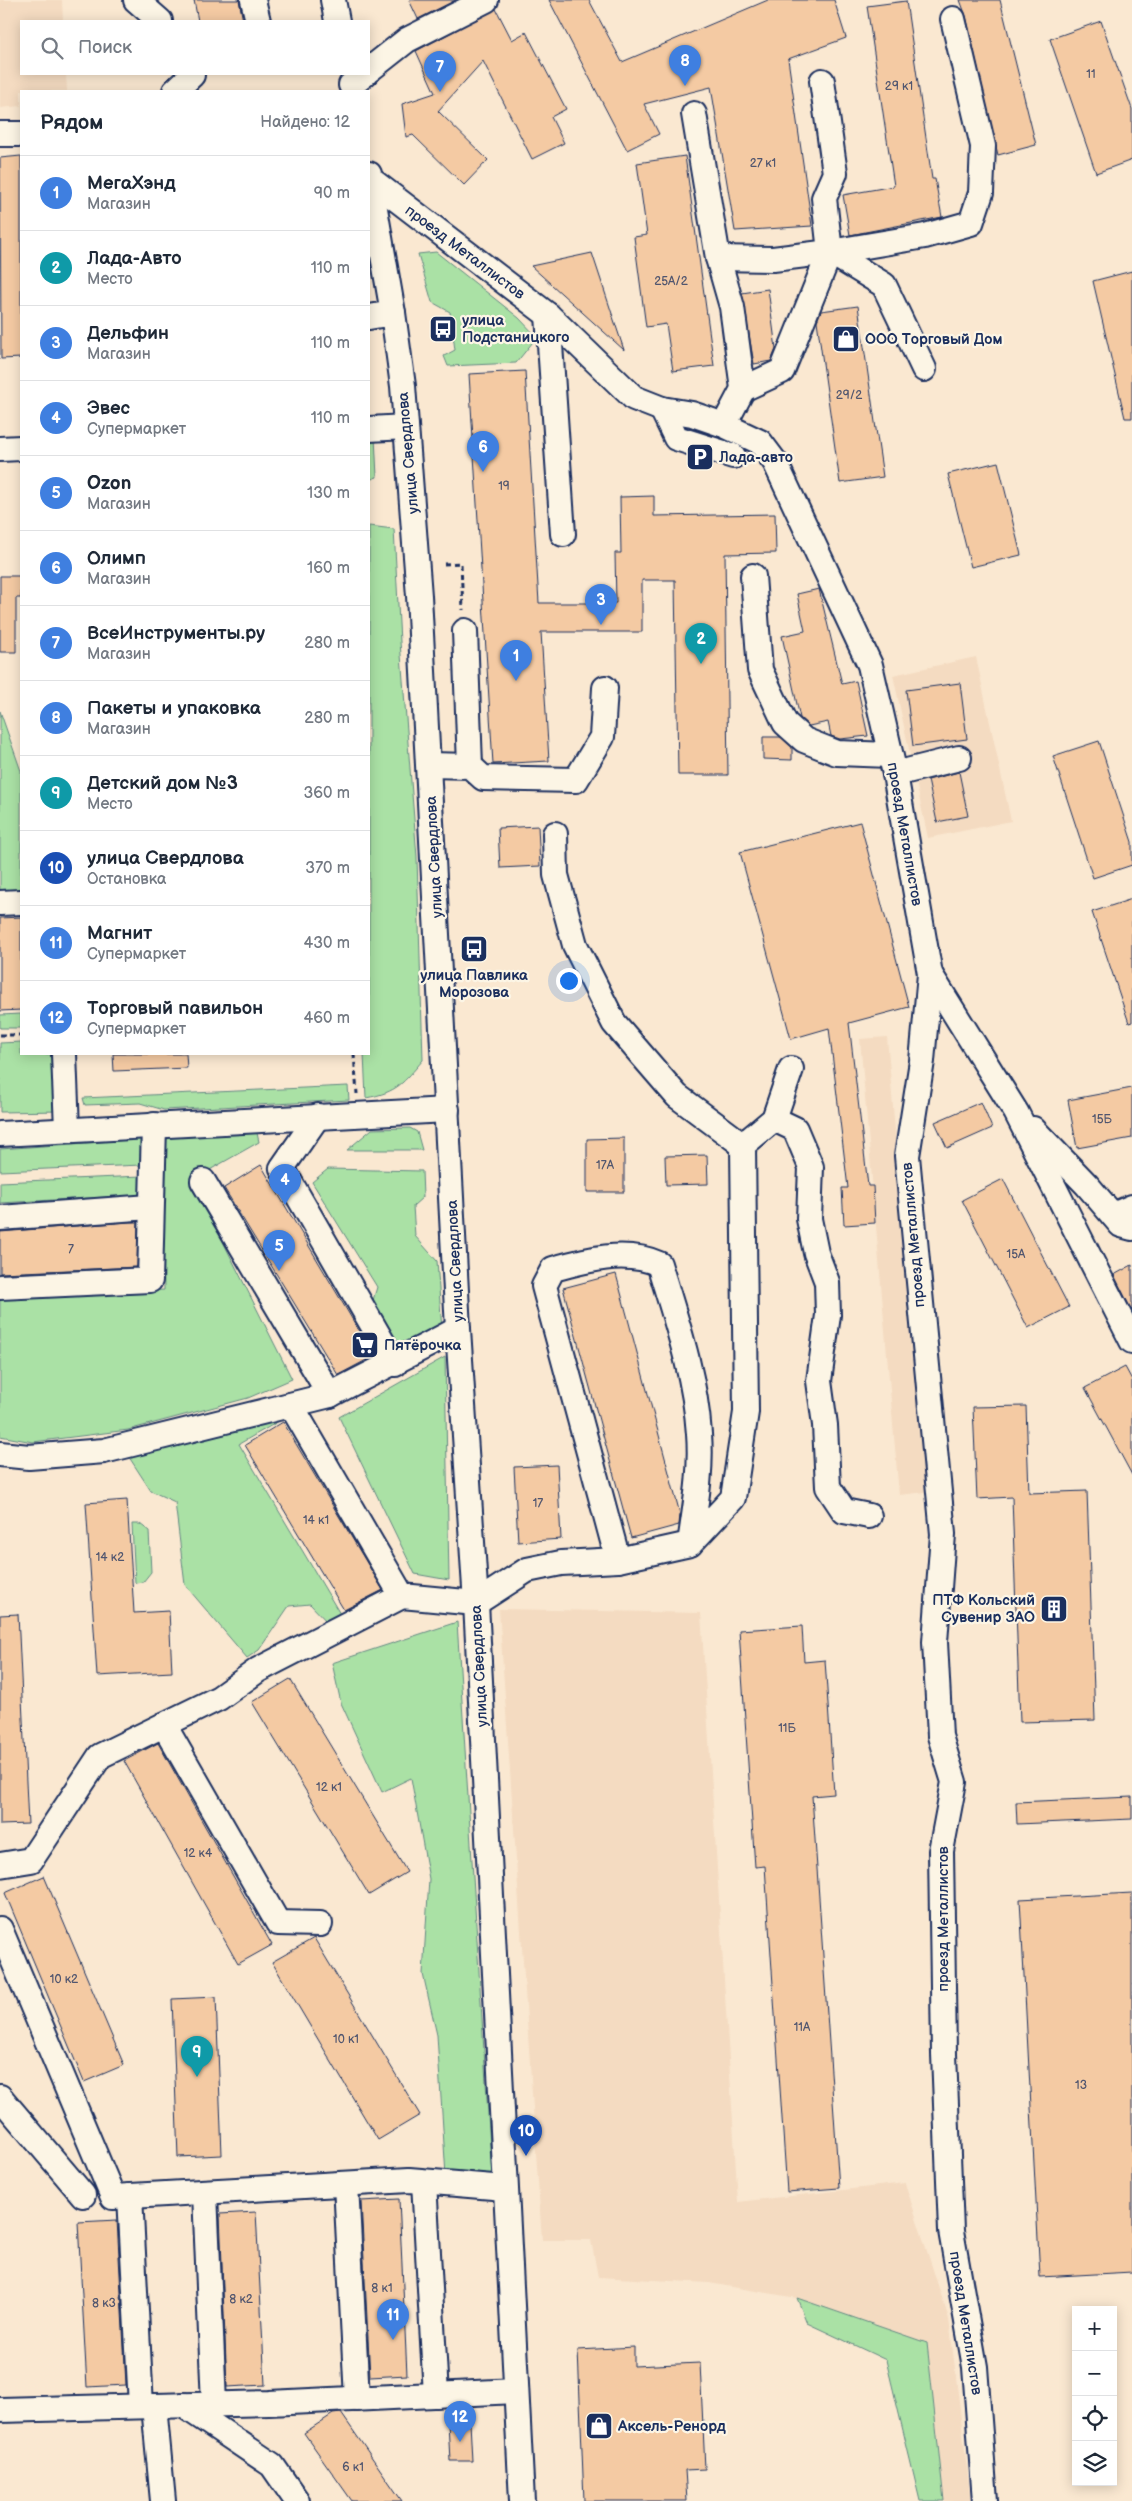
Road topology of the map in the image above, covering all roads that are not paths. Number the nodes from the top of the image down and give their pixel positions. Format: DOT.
graph roads {
  1 [pos="136,0"];
  2 [pos="253,0"];
  3 [pos="333,0"];
  4 [pos="486,0"];
  5 [pos="953,19"];
  6 [pos="159,20"];
  7 [pos="258,20"];
  8 [pos="337,20"];
  9 [pos="370,69"];
  10 [pos="194,78"];
  11 [pos="822,81"];
  12 [pos="176,90"];
  13 [pos="694,114"];
  14 [pos="0,134"];
  15 [pos="20,134"];
  16 [pos="370,178"];
  17 [pos="370,183"];
  18 [pos="830,252"];
  19 [pos="718,258"];
  20 [pos="393,313"];
  21 [pos="548,316"];
  22 [pos="370,317"];
  23 [pos="924,369"];
  24 [pos="743,390"];
  25 [pos="662,410"];
  26 [pos="724,425"];
  27 [pos="406,427"];
  28 [pos="370,429"];
  29 [pos="20,448"];
  30 [pos="0,449"];
  31 [pos="732,456"];
  32 [pos="563,534"];
  33 [pos="753,576"];
  34 [pos="464,631"];
  35 [pos="605,688"];
  36 [pos="959,758"];
  37 [pos="893,764"];
  38 [pos="430,766"];
  39 [pos="470,766"];
  40 [pos="555,834"];
  41 [pos="20,902"];
  42 [pos="0,903"];
  43 [pos="930,974"];
  44 [pos="64,1055"];
  45 [pos="791,1069"];
  46 [pos="447,1110"];
  47 [pos="1016,1112"];
  48 [pos="318,1116"];
  49 [pos="774,1119"];
  50 [pos="154,1125"];
  51 [pos="66,1129"];
  52 [pos="0,1134"];
  53 [pos="743,1145"];
  54 [pos="203,1181"];
  55 [pos="150,1207"];
  56 [pos="1126,1217"];
  57 [pos="0,1218"];
  58 [pos="0,1287"];
  59 [pos="458,1329"];
  60 [pos="1132,1341"];
  61 [pos="394,1364"];
  62 [pos="330,1395"];
  63 [pos="291,1405"];
  64 [pos="0,1454"];
  65 [pos="869,1516"];
  66 [pos="690,1544"];
  67 [pos="618,1560"];
  68 [pos="402,1596"];
  69 [pos="476,1603"];
  70 [pos="164,1725"];
  71 [pos="0,1865"];
  72 [pos="320,1924"];
  73 [pos="0,1929"];
  74 [pos="0,2097"];
  75 [pos="424,2182"];
  76 [pos="346,2184"];
  77 [pos="505,2188"];
  78 [pos="205,2193"];
  79 [pos="83,2195"];
  80 [pos="130,2196"];
  81 [pos="516,2391"];
  82 [pos="436,2395"];
  83 [pos="358,2398"];
  84 [pos="214,2404"];
  85 [pos="183,2405"];
  86 [pos="147,2406"];
  87 [pos="0,2410"];
  88 [pos="163,2501"];
  89 [pos="297,2501"];
  90 [pos="522,2501"];
  91 [pos="985,2501"];
  1 -- 6 [label="street"];
  2 -- 7 [label="street"];
  3 -- 8 [label="street"];
  4 -- 9 [label="street"];
  5 -- 18 [label="street"];
  10 -- 12 [label="street"];
  11 -- 18 [label="street"];
  13 -- 19 [label="street"];
  14 -- 15 [label="street"];
  16 -- 21 [label="street, проезд Металлистов"];
  17 -- 20 [label="street, улица Свердлова"];
  18 -- 19 [label="street"];
  18 -- 23 [label="street"];
  18 -- 24 [label="street"];
  19 -- 24 [label="street"];
  20 -- 22 [label="street"];
  20 -- 27 [label="street, улица Свердлова"];
  21 -- 25 [label="street, проезд Металлистов"];
  21 -- 32 [label="street"];
  24 -- 26 [label="street"];
  25 -- 26 [label="street, проезд Металлистов"];
  25 -- 31 [label="street"];
  26 -- 37 [label="street, проезд Металлистов"];
  27 -- 28 [label="street"];
  27 -- 38 [label="street, улица Свердлова"];
  29 -- 30 [label="street"];
  33 -- 37 [label="street"];
  34 -- 39 [label="street"];
  35 -- 39 [label="street"];
  36 -- 37 [label="street"];
  37 -- 43 [label="street, проезд Металлистов"];
  38 -- 39 [label="street"];
  38 -- 46 [label="street, улица Свердлова"];
  40 -- 53 [label="street"];
  41 -- 42 [label="street"];
  43 -- 47 [label="street"];
  43 -- 91 [label="street, проезд Металлистов"];
  44 -- 51 [label="street"];
  45 -- 49 [label="street"];
  46 -- 48 [label="street"];
  46 -- 59 [label="street, улица Свердлова"];
  47 -- 56 [label="street"];
  47 -- 60 [label="street"];
  48 -- 50 [label="street"];
  48 -- 61 [label="street"];
  49 -- 53 [label="street"];
  49 -- 65 [label="street"];
  50 -- 51 [label="street"];
  50 -- 55 [label="street"];
  51 -- 52 [label="street"];
  53 -- 66 [label="street"];
  54 -- 62 [label="street"];
  55 -- 57 [label="street"];
  55 -- 58 [label="street"];
  59 -- 61 [label="street"];
  59 -- 69 [label="street, улица Свердлова"];
  61 -- 62 [label="street"];
  62 -- 63 [label="street"];
  63 -- 64 [label="street"];
  63 -- 68 [label="street"];
  66 -- 67 [label="street"];
  66 -- 67 [label="street"];
  67 -- 69 [label="street"];
  68 -- 69 [label="street"];
  68 -- 70 [label="street"];
  69 -- 77 [label="street, улица Свердлова"];
  70 -- 71 [label="street"];
  70 -- 72 [label="street"];
  73 -- 80 [label="street"];
  74 -- 79 [label="street"];
  75 -- 76 [label="street"];
  75 -- 77 [label="street"];
  75 -- 82 [label="street"];
  76 -- 78 [label="street"];
  76 -- 83 [label="street"];
  77 -- 81 [label="street, улица Свердлова"];
  78 -- 80 [label="street"];
  78 -- 84 [label="street"];
  80 -- 86 [label="street"];
  81 -- 82 [label="street"];
  81 -- 90 [label="street, улица Свердлова"];
  82 -- 83 [label="street"];
  83 -- 84 [label="street"];
  84 -- 85 [label="street"];
  85 -- 86 [label="street"];
  85 -- 89 [label="street"];
  86 -- 87 [label="street"];
  86 -- 88 [label="street"];
}
